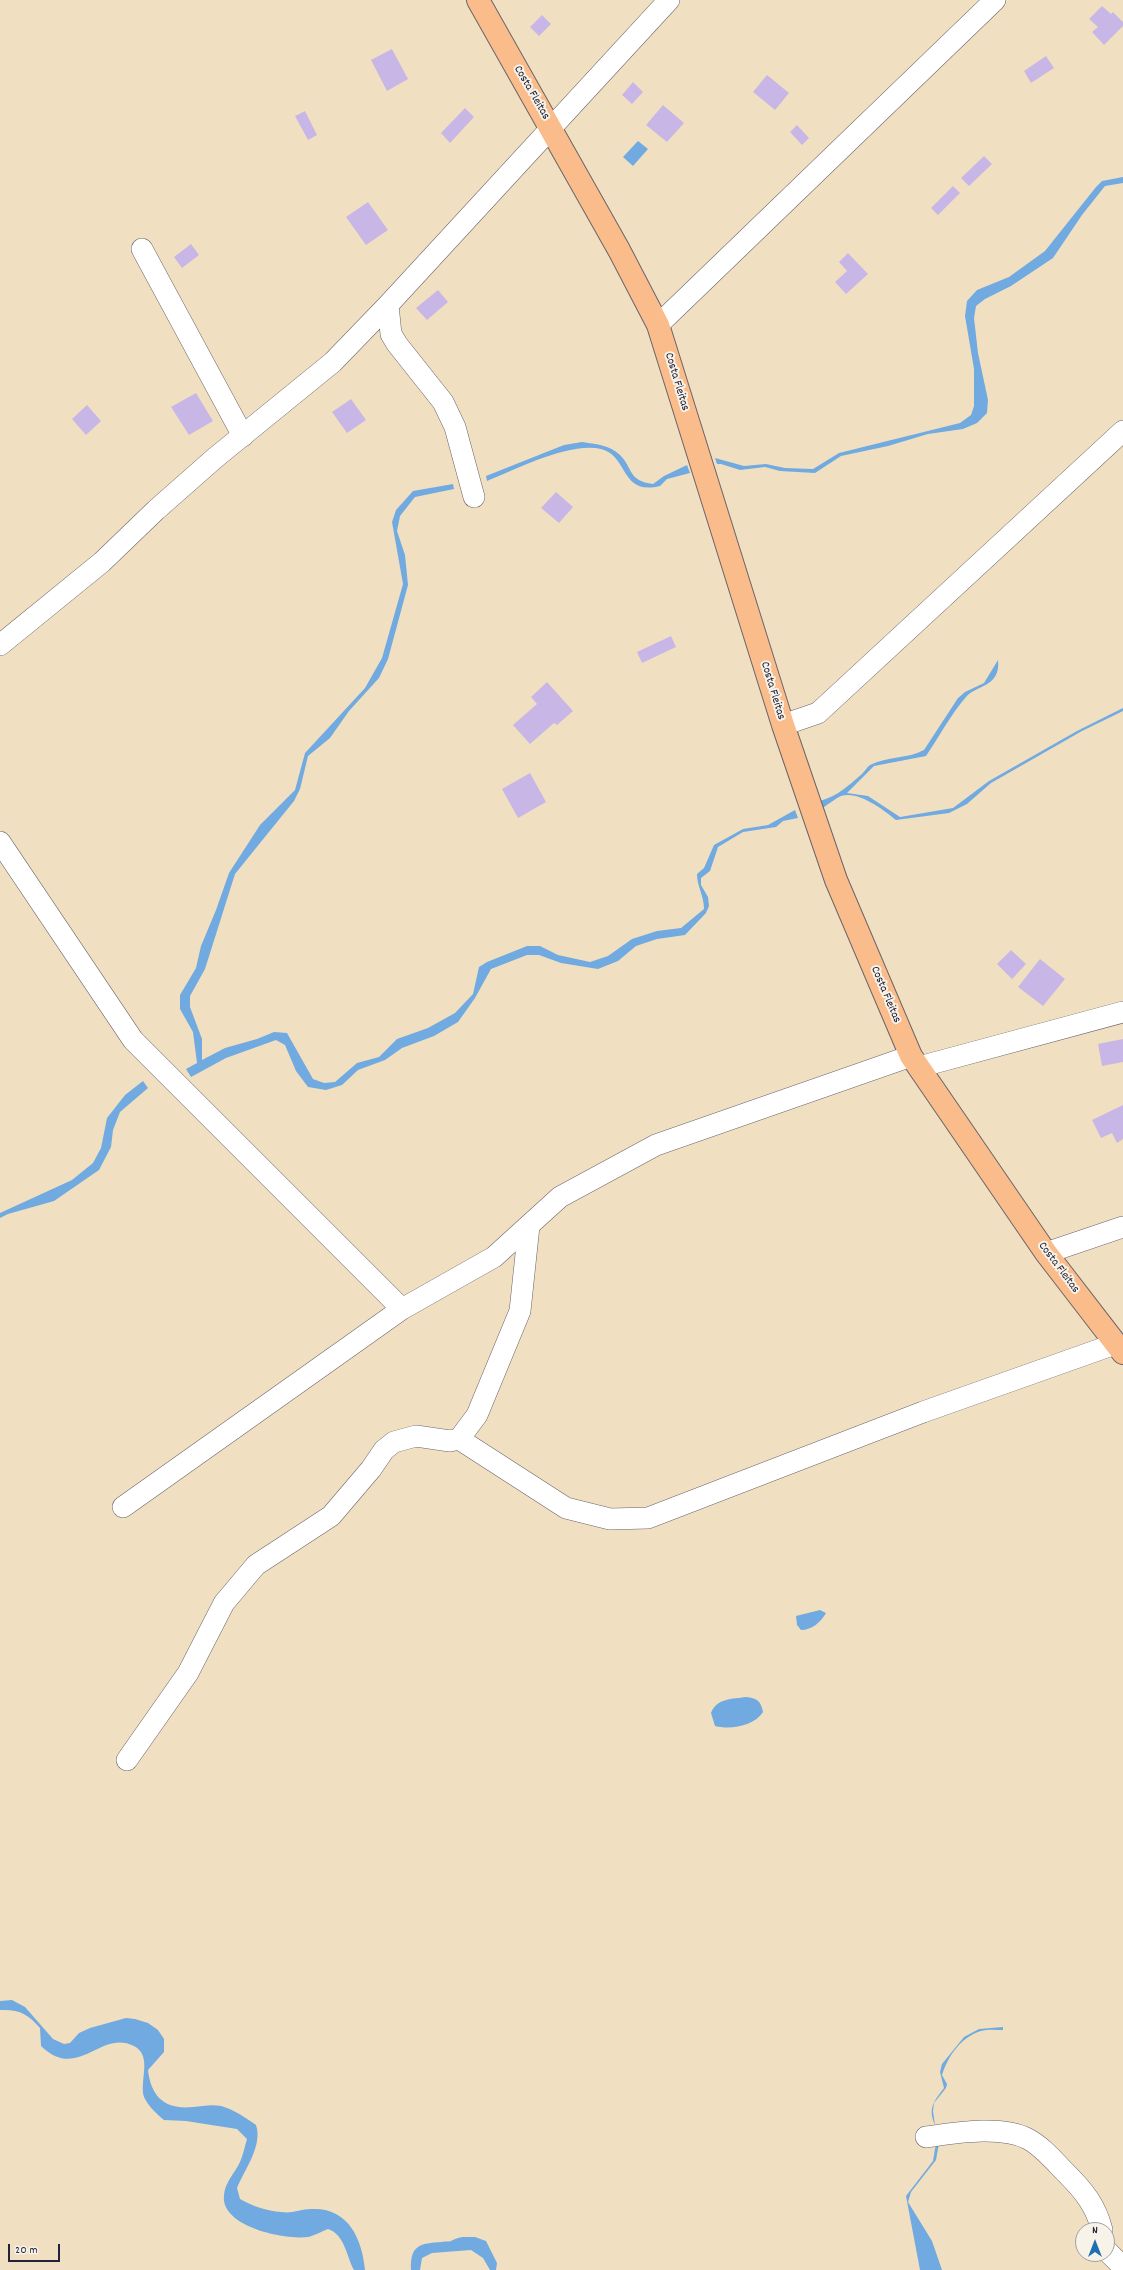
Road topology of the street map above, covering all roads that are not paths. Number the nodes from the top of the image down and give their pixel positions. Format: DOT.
graph roads {
  1 [pos="478,0"];
  2 [pos="669,0"];
  3 [pos="995,0"];
  4 [pos="550,127"];
  5 [pos="142,249"];
  6 [pos="388,305"];
  7 [pos="658,325"];
  8 [pos="1123,431"];
  9 [pos="243,436"];
  10 [pos="474,497"];
  11 [pos="0,645"];
  12 [pos="783,725"];
  13 [pos="0,842"];
  14 [pos="1123,1012"];
  15 [pos="915,1062"];
  16 [pos="529,1226"];
  17 [pos="1123,1227"];
  18 [pos="1046,1253"];
  19 [pos="402,1309"];
  20 [pos="1119,1348"];
  21 [pos="459,1439"];
  22 [pos="122,1507"];
  23 [pos="127,1760"];
  24 [pos="926,2137"];
  25 [pos="1099,2222"];
  26 [pos="1115,2259"];
  27 [pos="1123,2267"];
  1 -- 4 [label="main road, Costa Fleitas"];
  2 -- 4 [label="street"];
  3 -- 7 [label="street"];
  4 -- 6 [label="street"];
  4 -- 7 [label="main road, Costa Fleitas"];
  5 -- 9 [label="street"];
  6 -- 9 [label="street"];
  6 -- 10 [label="street"];
  7 -- 12 [label="main road, Costa Fleitas"];
  8 -- 12 [label="street"];
  9 -- 11 [label="street"];
  12 -- 15 [label="main road, Costa Fleitas"];
  13 -- 19 [label="street"];
  14 -- 15 [label="street"];
  15 -- 16 [label="street"];
  15 -- 18 [label="main road, Costa Fleitas"];
  16 -- 19 [label="street"];
  16 -- 21 [label="street"];
  17 -- 18 [label="street"];
  18 -- 20 [label="main road, Costa Fleitas"];
  19 -- 22 [label="street"];
  20 -- 21 [label="street"];
  21 -- 23 [label="street"];
  24 -- 25 [label="street"];
  26 -- 27 [label="street"];
}
